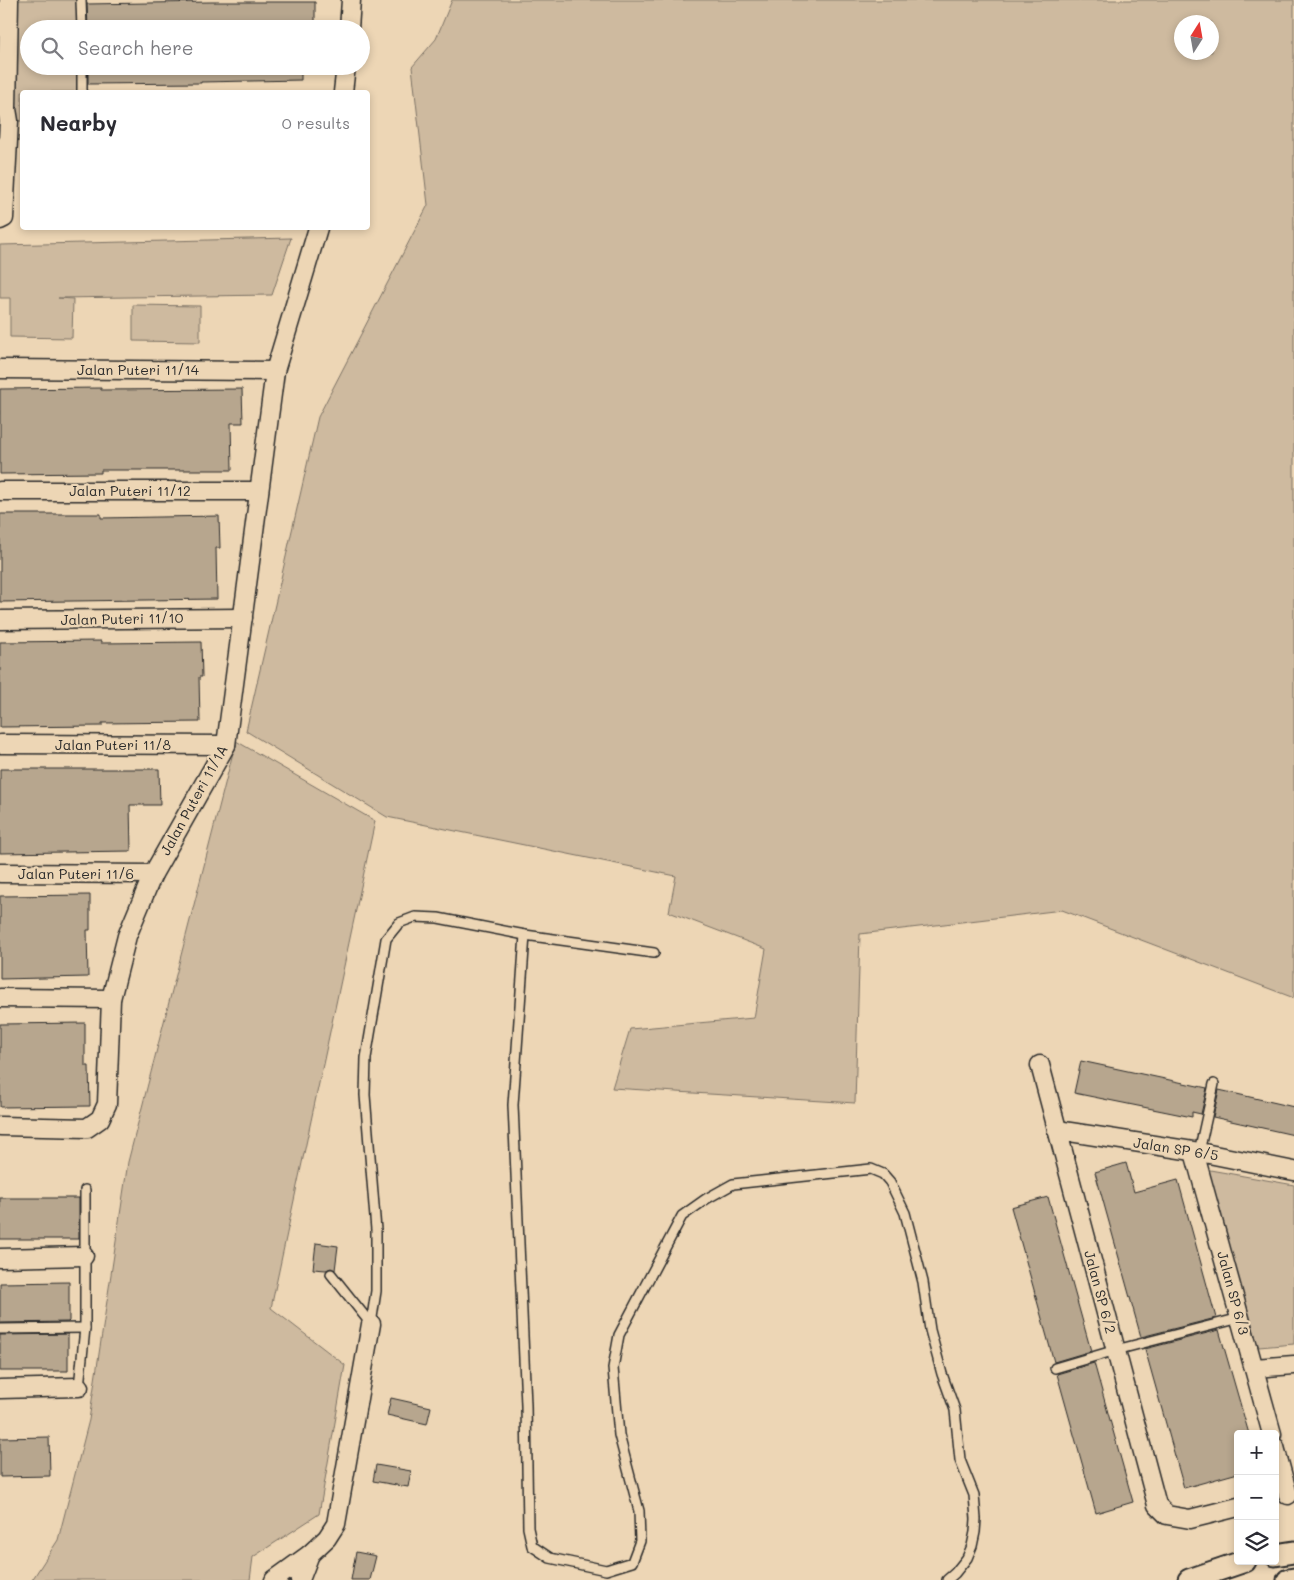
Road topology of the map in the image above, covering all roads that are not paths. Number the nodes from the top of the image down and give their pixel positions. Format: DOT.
graph roads {
  1 [pos="9,0"];
  2 [pos="82,0"];
  3 [pos="352,0"];
  4 [pos="82,20"];
  5 [pos="350,20"];
  6 [pos="82,75"];
  7 [pos="345,75"];
  8 [pos="82,90"];
  9 [pos="343,90"];
  10 [pos="4,109"];
  11 [pos="0,220"];
  12 [pos="317,230"];
  13 [pos="0,368"];
  14 [pos="276,371"];
  15 [pos="0,491"];
  16 [pos="259,491"];
  17 [pos="243,618"];
  18 [pos="0,620"];
  19 [pos="0,744"];
  20 [pos="226,745"];
  21 [pos="0,873"];
  22 [pos="153,874"];
  23 [pos="524,935"];
  24 [pos="654,953"];
  25 [pos="0,998"];
  26 [pos="111,999"];
  27 [pos="1040,1064"];
  28 [pos="1214,1084"];
  29 [pos="0,1126"];
  30 [pos="1057,1130"];
  31 [pos="1196,1152"];
  32 [pos="1294,1171"];
  33 [pos="85,1190"];
  34 [pos="84,1256"];
  35 [pos="0,1258"];
  36 [pos="331,1274"];
  37 [pos="1240,1318"];
  38 [pos="371,1324"];
  39 [pos="85,1328"];
  40 [pos="0,1329"];
  41 [pos="1116,1350"];
  42 [pos="1294,1365"];
  43 [pos="1055,1368"];
  44 [pos="1254,1368"];
  45 [pos="79,1387"];
  46 [pos="0,1389"];
  47 [pos="1271,1430"];
  48 [pos="1279,1465"];
  49 [pos="1286,1496"];
  50 [pos="1234,1508"];
  51 [pos="1294,1552"];
  52 [pos="310,1554"];
  53 [pos="1279,1554"];
  54 [pos="1234,1565"];
  55 [pos="1294,1579"];
  56 [pos="274,1580"];
  57 [pos="300,1580"];
  58 [pos="947,1580"];
  59 [pos="1189,1580"];
  60 [pos="1288,1580"];
  1 -- 10 [label="street"];
  2 -- 4 [label="lane"];
  3 -- 5 [label="street"];
  6 -- 8 [label="lane"];
  7 -- 9 [label="street"];
  10 -- 11 [label="street"];
  12 -- 14 [label="street, Jalan Puteri 11/1A"];
  13 -- 14 [label="street, Jalan Puteri 11/14"];
  14 -- 16 [label="street, Jalan Puteri 11/1A"];
  15 -- 16 [label="street, Jalan Puteri 11/12"];
  16 -- 17 [label="street, Jalan Puteri 11/1A"];
  17 -- 18 [label="street, Jalan Puteri 11/10"];
  17 -- 20 [label="street, Jalan Puteri 11/1A"];
  19 -- 20 [label="street, Jalan Puteri 11/8"];
  20 -- 22 [label="street, Jalan Puteri 11/1A"];
  21 -- 22 [label="street, Jalan Puteri 11/6"];
  22 -- 26 [label="street, Jalan Puteri 11/1A"];
  23 -- 24 [label="lane"];
  23 -- 38 [label="lane"];
  23 -- 58 [label="lane"];
  25 -- 26 [label="street"];
  26 -- 29 [label="street, Jalan Puteri 11/1A"];
  27 -- 30 [label="street, Jalan SP 6/2"];
  28 -- 31 [label="lane"];
  30 -- 31 [label="street, Jalan SP 6/5"];
  30 -- 41 [label="street, Jalan SP 6/2"];
  31 -- 32 [label="street, Jalan SP 6/5"];
  31 -- 37 [label="street, Jalan SP 6/3"];
  33 -- 34 [label="lane"];
  34 -- 35 [label="street"];
  34 -- 39 [label="lane"];
  36 -- 38 [label="lane"];
  37 -- 41 [label="lane"];
  37 -- 44 [label="street, Jalan SP 6/3"];
  38 -- 52 [label="street"];
  39 -- 40 [label="lane"];
  39 -- 45 [label="lane"];
  41 -- 43 [label="lane"];
  41 -- 50 [label="street, Jalan SP 6/2"];
  42 -- 44 [label="street"];
  44 -- 47 [label="street, Jalan SP 6/3"];
  45 -- 46 [label="street"];
  48 -- 49 [label="street"];
  51 -- 53 [label="street"];
  52 -- 56 [label="street"];
  52 -- 57 [label="street"];
  54 -- 59 [label="street"];
  55 -- 60 [label="street"];
}
